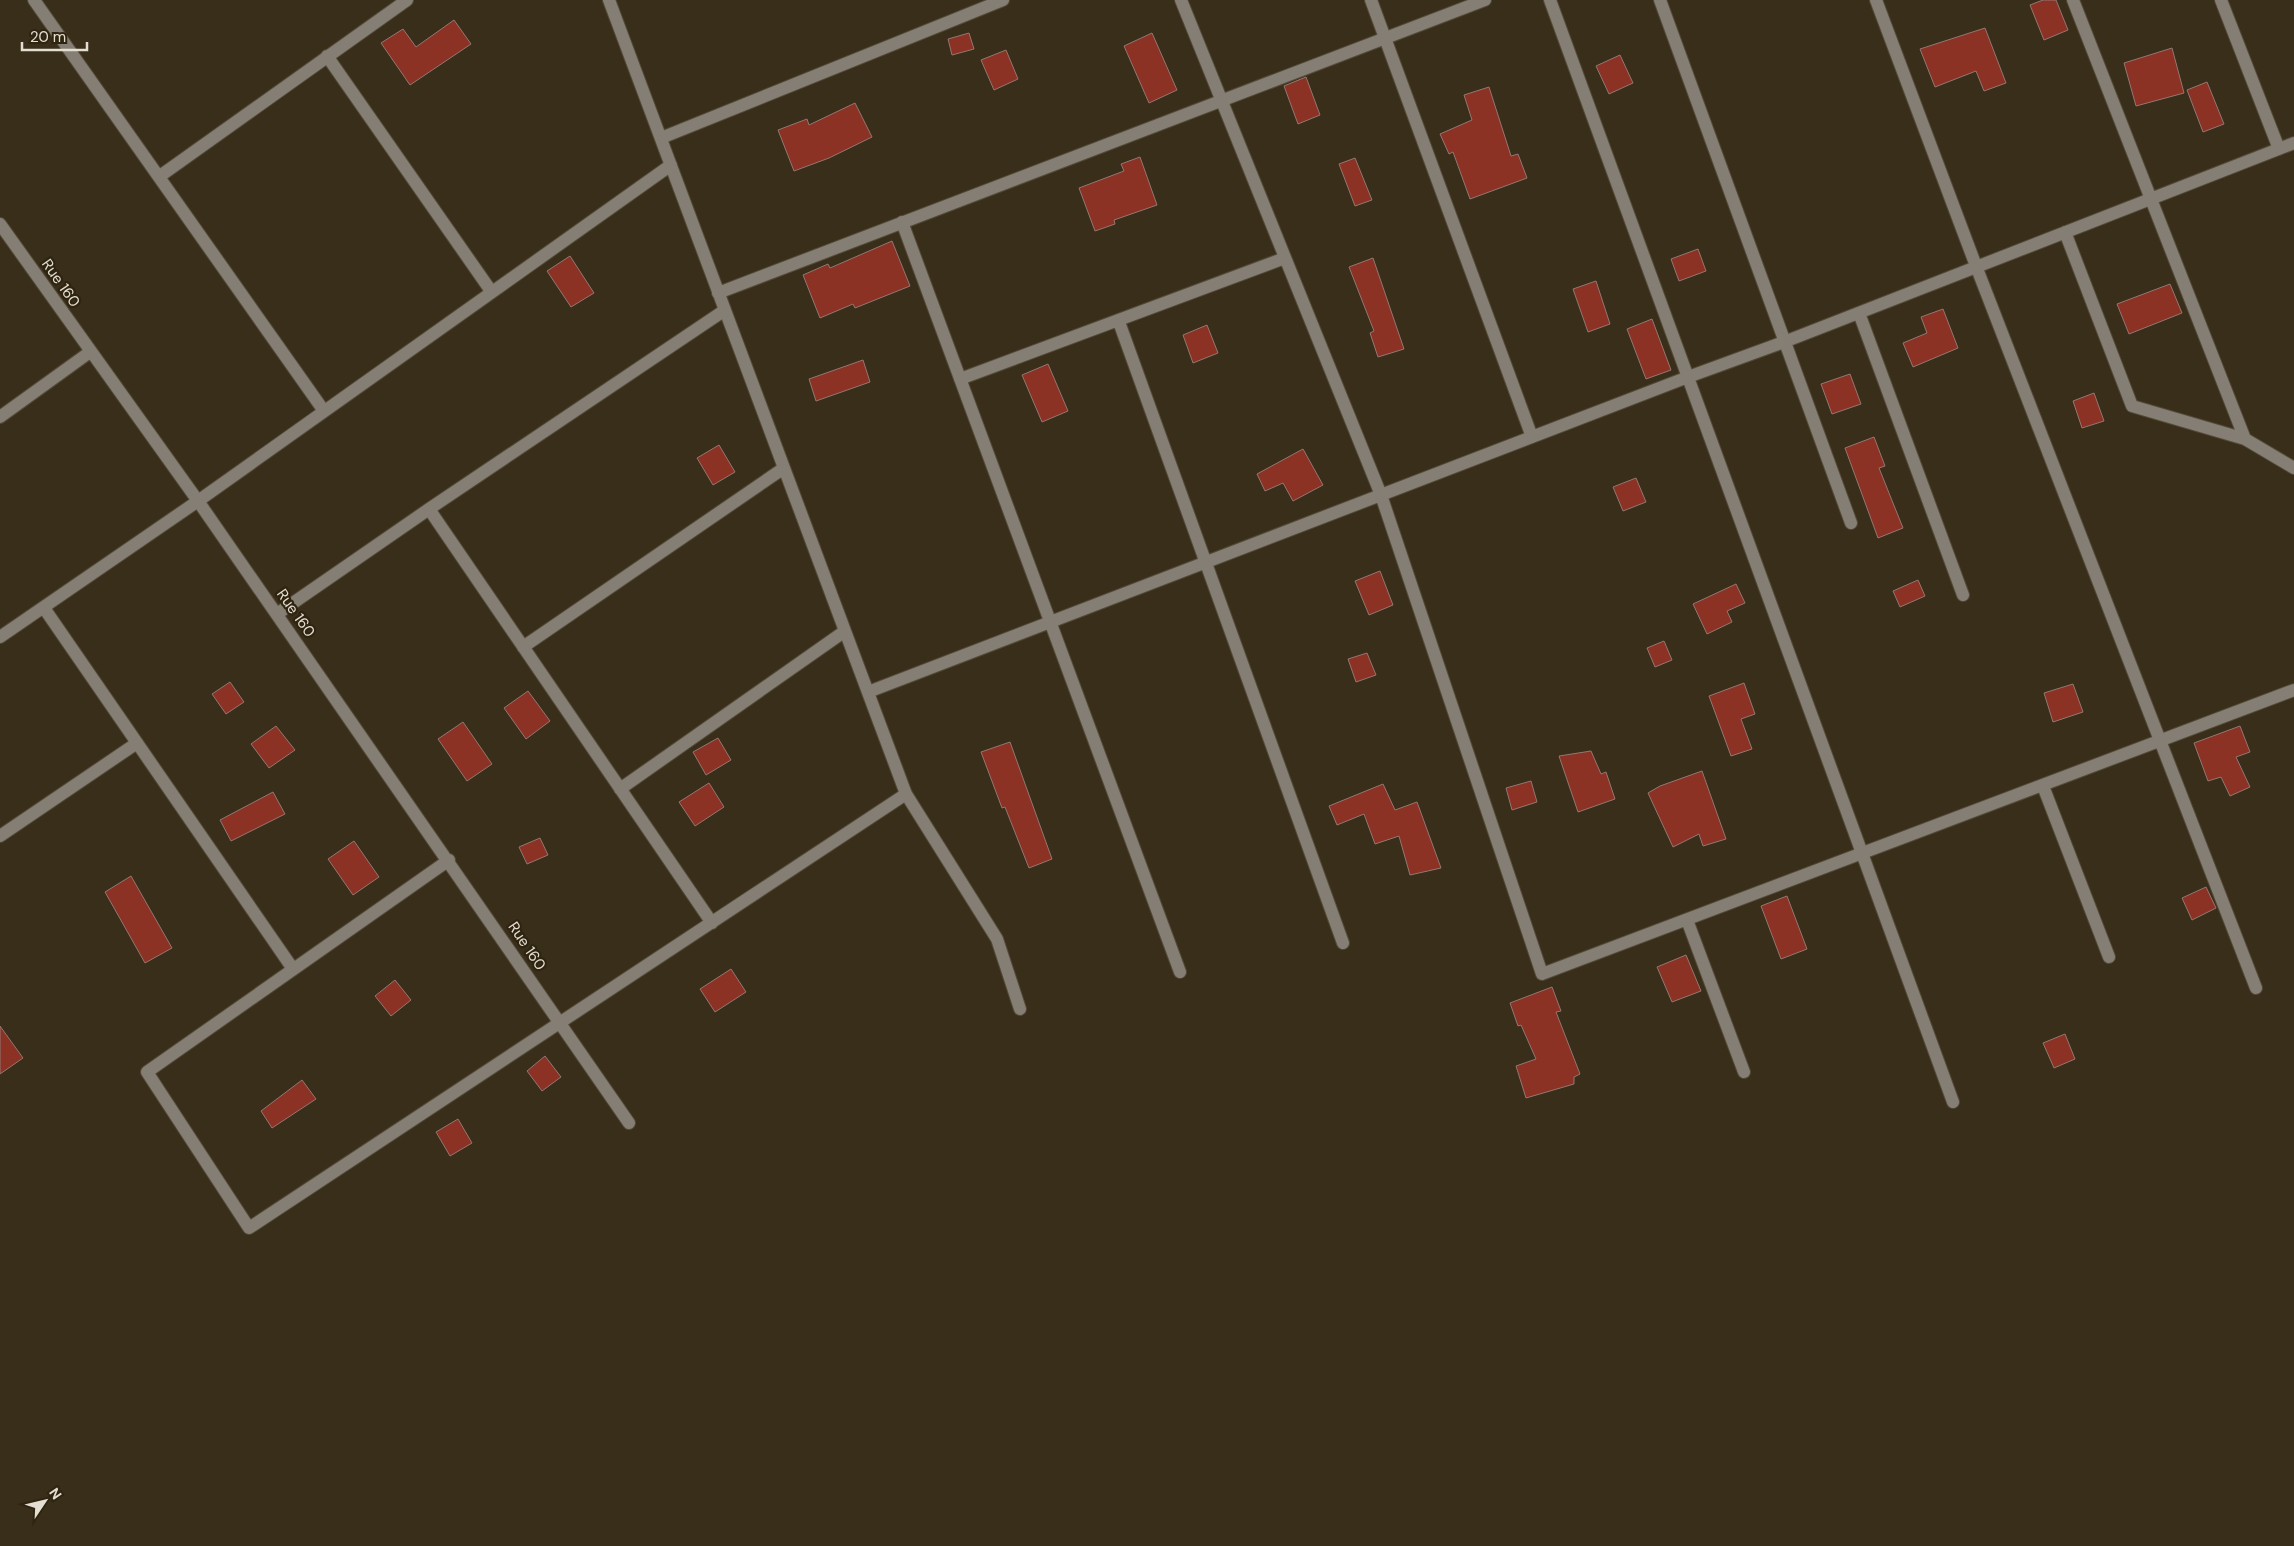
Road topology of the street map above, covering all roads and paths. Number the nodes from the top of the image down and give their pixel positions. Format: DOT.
graph roads {
  1 [pos="34,0"];
  2 [pos="406,0"];
  3 [pos="609,0"];
  4 [pos="1181,0"];
  5 [pos="1370,0"];
  6 [pos="1485,0"];
  7 [pos="1550,0"];
  8 [pos="1660,0"];
  9 [pos="1876,0"];
  10 [pos="2073,0"];
  11 [pos="2222,0"];
  12 [pos="996,1"];
  13 [pos="392,4"];
  14 [pos="1385,38"];
  15 [pos="327,56"];
  16 [pos="1222,100"];
  17 [pos="661,138"];
  18 [pos="2294,144"];
  19 [pos="2279,149"];
  20 [pos="671,165"];
  21 [pos="160,176"];
  22 [pos="2151,199"];
  23 [pos="902,222"];
  24 [pos="0,224"];
  25 [pos="2065,232"];
  26 [pos="1285,258"];
  27 [pos="1976,266"];
  28 [pos="491,291"];
  29 [pos="718,292"];
  30 [pos="725,310"];
  31 [pos="1859,313"];
  32 [pos="1118,322"];
  33 [pos="1784,342"];
  34 [pos="90,352"];
  35 [pos="1688,377"];
  36 [pos="960,379"];
  37 [pos="324,412"];
  38 [pos="0,417"];
  39 [pos="1532,437"];
  40 [pos="2246,438"];
  41 [pos="784,468"];
  42 [pos="2294,468"];
  43 [pos="1381,495"];
  44 [pos="198,501"];
  45 [pos="429,509"];
  46 [pos="1852,523"];
  47 [pos="1206,562"];
  48 [pos="1963,596"];
  49 [pos="44,608"];
  50 [pos="277,614"];
  51 [pos="1050,622"];
  52 [pos="845,631"];
  53 [pos="0,637"];
  54 [pos="523,647"];
  55 [pos="2294,690"];
  56 [pos="868,692"];
  57 [pos="2160,742"];
  58 [pos="138,743"];
  59 [pos="2043,786"];
  60 [pos="620,790"];
  61 [pos="906,794"];
  62 [pos="0,836"];
  63 [pos="1863,854"];
  64 [pos="449,860"];
  65 [pos="1687,920"];
  66 [pos="712,923"];
  67 [pos="1343,942"];
  68 [pos="2109,957"];
  69 [pos="294,969"];
  70 [pos="1180,972"];
  71 [pos="2256,988"];
  72 [pos="1020,1010"];
  73 [pos="561,1024"];
  74 [pos="1744,1072"];
  75 [pos="1953,1102"];
  76 [pos="629,1123"];
  1 -- 21 [label="street"];
  2 -- 13 [label="street"];
  3 -- 17 [label="street"];
  4 -- 16 [label="street"];
  5 -- 14 [label="street"];
  6 -- 14 [label="street"];
  7 -- 35 [label="street"];
  8 -- 33 [label="street"];
  9 -- 27 [label="street"];
  10 -- 22 [label="street"];
  11 -- 19 [label="street"];
  12 -- 17 [label="street"];
  13 -- 15 [label="street"];
  14 -- 16 [label="street"];
  14 -- 39 [label="street"];
  15 -- 21 [label="street"];
  15 -- 28 [label="street"];
  16 -- 23 [label="street"];
  16 -- 26 [label="street"];
  17 -- 20 [label="street"];
  18 -- 19 [label="street"];
  19 -- 22 [label="street"];
  20 -- 28 [label="street"];
  20 -- 29 [label="street"];
  21 -- 37 [label="street"];
  22 -- 25 [label="street"];
  22 -- 40 [label="street"];
  23 -- 29 [label="street"];
  23 -- 36 [label="street"];
  24 -- 34 [label="street, Rue 160"];
  25 -- 27 [label="street"];
  25 -- 40 [label="street"];
  26 -- 32 [label="street"];
  26 -- 43 [label="street"];
  27 -- 31 [label="street"];
  27 -- 57 [label="street"];
  28 -- 37 [label="street"];
  29 -- 30 [label="street"];
  30 -- 41 [label="street"];
  30 -- 45 [label="street"];
  31 -- 33 [label="street"];
  31 -- 48 [label="street"];
  32 -- 36 [label="street"];
  32 -- 47 [label="street"];
  33 -- 35 [label="street"];
  33 -- 46 [label="street"];
  34 -- 38 [label="street"];
  34 -- 44 [label="street, Rue 160"];
  35 -- 39 [label="street"];
  35 -- 63 [label="street"];
  36 -- 51 [label="street"];
  37 -- 44 [label="street"];
  39 -- 43 [label="street"];
  40 -- 42 [label="street"];
  41 -- 52 [label="street"];
  41 -- 54 [label="street"];
  43 -- 47 [label="street"];
  43 -- 65 [label="street"];
  44 -- 49 [label="street"];
  44 -- 50 [label="street, Rue 160"];
  45 -- 50 [label="street"];
  45 -- 54 [label="street"];
  47 -- 51 [label="street"];
  47 -- 67 [label="street"];
  49 -- 53 [label="street"];
  49 -- 58 [label="street"];
  50 -- 64 [label="street, Rue 160"];
  51 -- 56 [label="street"];
  51 -- 70 [label="street"];
  52 -- 56 [label="street"];
  52 -- 60 [label="street"];
  54 -- 60 [label="street"];
  55 -- 57 [label="street"];
  56 -- 61 [label="street"];
  57 -- 59 [label="street"];
  57 -- 71 [label="street"];
  58 -- 62 [label="street"];
  58 -- 69 [label="street"];
  59 -- 63 [label="street"];
  59 -- 68 [label="street"];
  60 -- 66 [label="street"];
  61 -- 66 [label="street"];
  61 -- 72 [label="street"];
  63 -- 65 [label="street"];
  63 -- 75 [label="street"];
  64 -- 69 [label="street"];
  64 -- 73 [label="street, Rue 160"];
  65 -- 74 [label="street"];
  66 -- 73 [label="street"];
  69 -- 73 [label="street"];
  73 -- 76 [label="street, Rue 160"];
}
